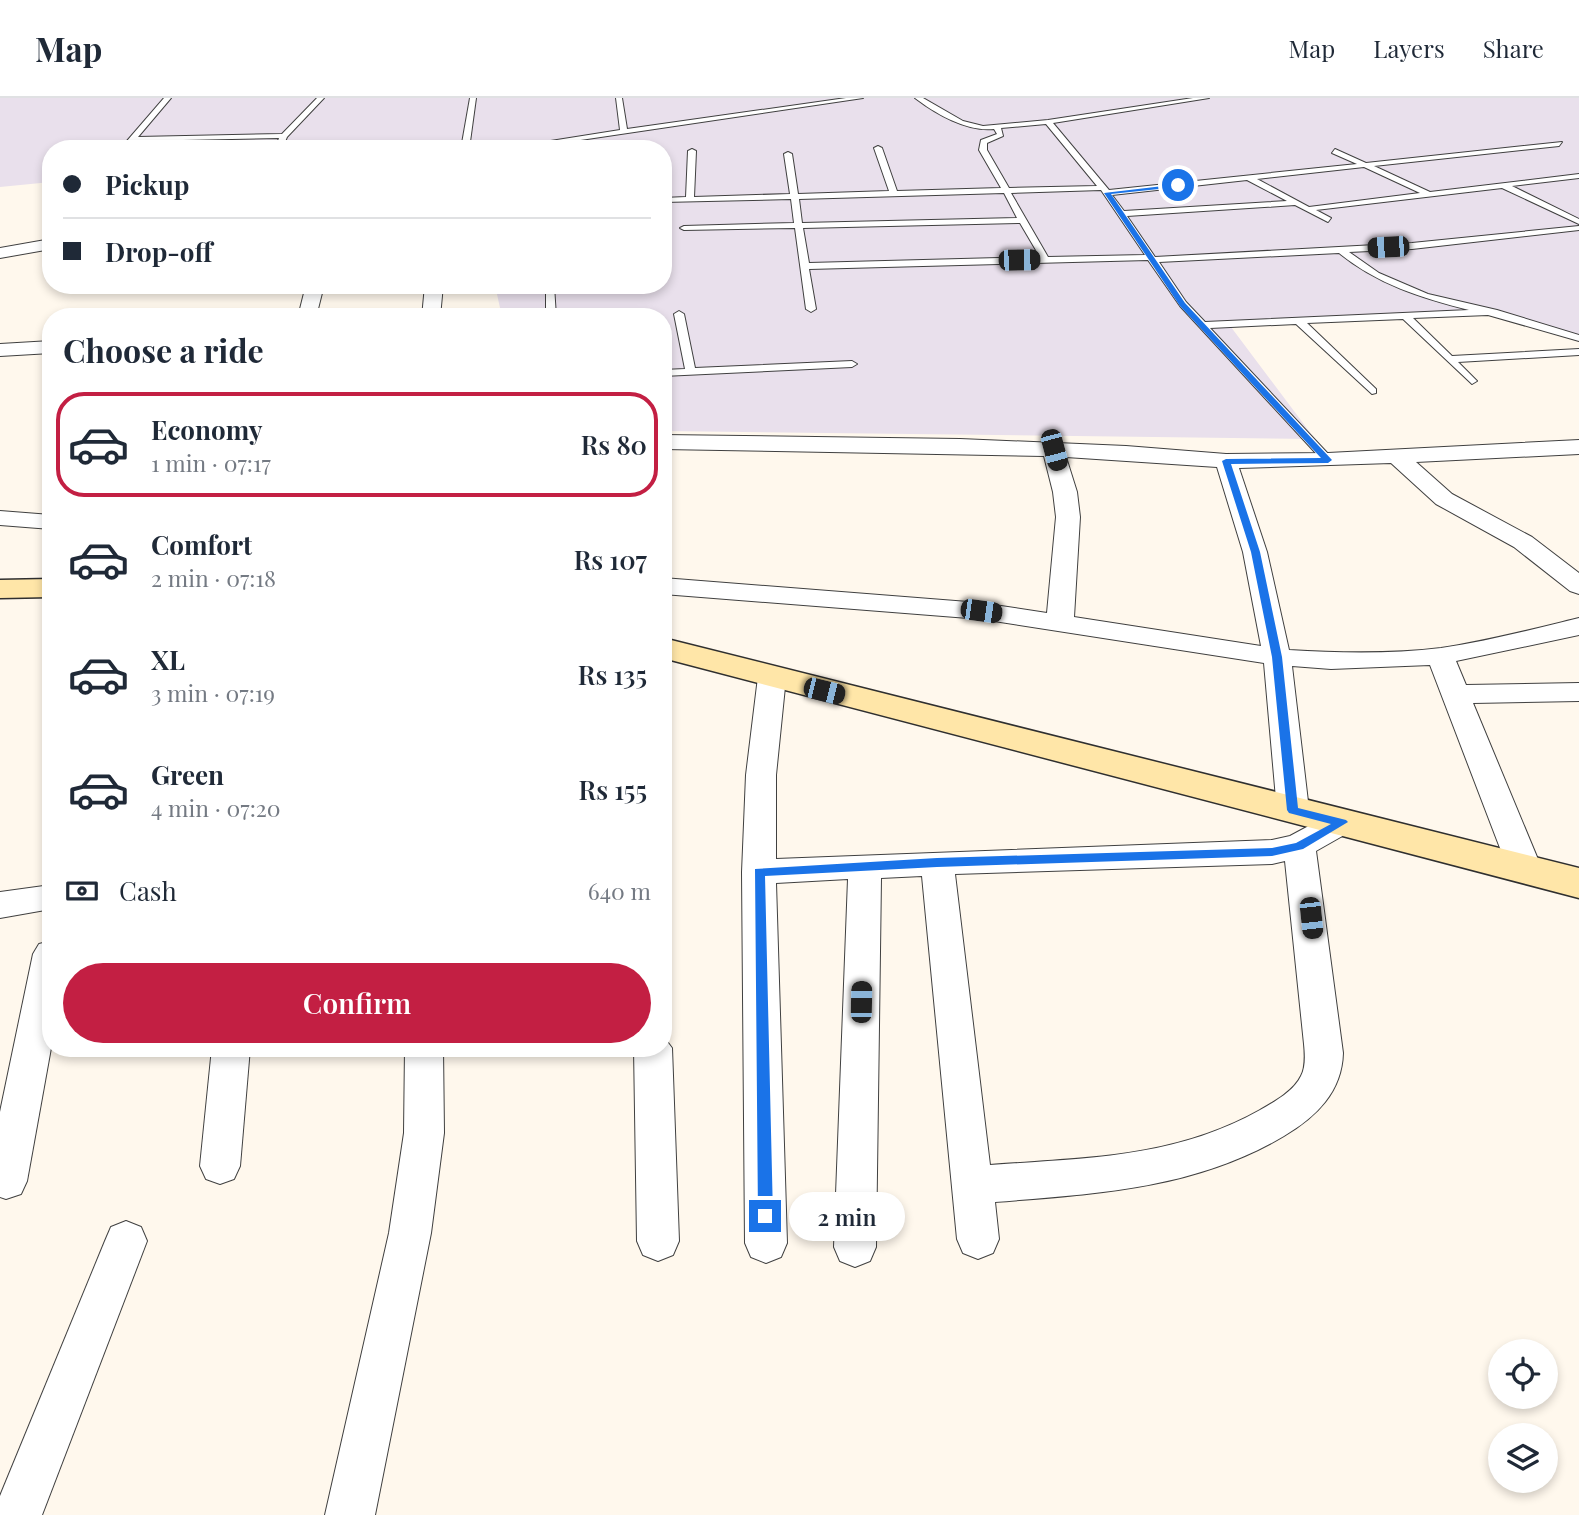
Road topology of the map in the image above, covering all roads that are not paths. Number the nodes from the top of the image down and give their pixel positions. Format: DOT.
graph roads {
  1 [pos="168,98"];
  2 [pos="321,98"];
  3 [pos="473,98"];
  4 [pos="619,98"];
  5 [pos="766,98"];
  6 [pos="860,98"];
  7 [pos="918,98"];
  8 [pos="1206,98"];
  9 [pos="771,110"];
  10 [pos="1048,122"];
  11 [pos="998,128"];
  12 [pos="624,132"];
  13 [pos="284,136"];
  14 [pos="132,139"];
  15 [pos="282,140"];
  16 [pos="466,140"];
  17 [pos="567,140"];
  18 [pos="1559,144"];
  19 [pos="878,148"];
  20 [pos="1335,151"];
  21 [pos="692,152"];
  22 [pos="788,154"];
  23 [pos="1369,166"];
  24 [pos="1579,176"];
  25 [pos="1249,178"];
  26 [pos="1503,185"];
  27 [pos="1105,190"];
  28 [pos="1005,191"];
  29 [pos="894,194"];
  30 [pos="1428,194"];
  31 [pos="795,196"];
  32 [pos="690,199"];
  33 [pos="672,200"];
  34 [pos="1296,203"];
  35 [pos="1308,209"];
  36 [pos="1122,214"];
  37 [pos="1023,220"];
  38 [pos="1328,220"];
  39 [pos="799,225"];
  40 [pos="1579,225"];
  41 [pos="684,228"];
  42 [pos="42,246"];
  43 [pos="1340,250"];
  44 [pos="0,253"];
  45 [pos="1152,258"];
  46 [pos="1045,259"];
  47 [pos="805,265"];
  48 [pos="811,309"];
  49 [pos="1494,312"];
  50 [pos="679,314"];
  51 [pos="1405,316"];
  52 [pos="1299,321"];
  53 [pos="1203,325"];
  54 [pos="1579,338"];
  55 [pos="42,348"];
  56 [pos="0,350"];
  57 [pos="1579,352"];
  58 [pos="1449,359"];
  59 [pos="852,364"];
  60 [pos="691,372"];
  61 [pos="672,373"];
  62 [pos="1472,382"];
  63 [pos="1372,391"];
  64 [pos="672,442"];
  65 [pos="1579,447"];
  66 [pos="1054,450"];
  67 [pos="1396,456"];
  68 [pos="1328,460"];
  69 [pos="1226,461"];
  70 [pos="0,518"];
  71 [pos="42,521"];
  72 [pos="1579,586"];
  73 [pos="672,587"];
  74 [pos="42,588"];
  75 [pos="0,589"];
  76 [pos="1060,621"];
  77 [pos="1579,626"];
  78 [pos="672,650"];
  79 [pos="1440,656"];
  80 [pos="1277,657"];
  81 [pos="772,677"];
  82 [pos="1579,692"];
  83 [pos="1455,694"];
  84 [pos="1296,828"];
  85 [pos="937,863"];
  86 [pos="865,866"];
  87 [pos="1525,869"];
  88 [pos="759,872"];
  89 [pos="1579,883"];
  90 [pos="42,898"];
  91 [pos="0,905"];
  92 [pos="42,999"];
  93 [pos="230,1057"];
  94 [pos="424,1057"];
  95 [pos="653,1057"];
  96 [pos="220,1167"];
  97 [pos="6,1181"];
  98 [pos="972,1185"];
  99 [pos="978,1239"];
  100 [pos="126,1241"];
  101 [pos="658,1241"];
  102 [pos="766,1243"];
  103 [pos="855,1247"];
  104 [pos="17,1515"];
  105 [pos="350,1515"];
  1 -- 14 [label="lane"];
  2 -- 13 [label="lane"];
  3 -- 16 [label="lane"];
  4 -- 12 [label="lane"];
  5 -- 9 [label="lane"];
  6 -- 9 [label="lane"];
  7 -- 11 [label="lane"];
  8 -- 10 [label="lane"];
  9 -- 12 [label="lane"];
  10 -- 11 [label="lane"];
  10 -- 27 [label="lane"];
  11 -- 28 [label="lane"];
  12 -- 17 [label="lane"];
  13 -- 14 [label="lane"];
  13 -- 15 [label="lane"];
  18 -- 23 [label="lane"];
  19 -- 29 [label="lane"];
  20 -- 23 [label="lane"];
  21 -- 32 [label="lane"];
  22 -- 31 [label="lane"];
  23 -- 25 [label="lane"];
  23 -- 30 [label="lane"];
  24 -- 26 [label="lane"];
  25 -- 27 [label="lane"];
  25 -- 34 [label="lane"];
  26 -- 30 [label="lane"];
  26 -- 40 [label="lane"];
  27 -- 28 [label="lane"];
  27 -- 36 [label="lane"];
  28 -- 29 [label="lane"];
  28 -- 37 [label="lane"];
  29 -- 31 [label="lane"];
  30 -- 35 [label="lane"];
  31 -- 32 [label="lane"];
  31 -- 39 [label="lane"];
  32 -- 33 [label="lane"];
  34 -- 35 [label="lane"];
  34 -- 36 [label="lane"];
  35 -- 38 [label="lane"];
  36 -- 45 [label="lane"];
  37 -- 39 [label="lane"];
  37 -- 46 [label="lane"];
  39 -- 41 [label="lane"];
  39 -- 47 [label="lane"];
  40 -- 43 [label="lane"];
  42 -- 44 [label="street"];
  43 -- 45 [label="lane"];
  43 -- 49 [label="lane"];
  45 -- 46 [label="lane"];
  45 -- 53 [label="lane"];
  46 -- 47 [label="lane"];
  47 -- 48 [label="lane"];
  49 -- 51 [label="lane"];
  49 -- 54 [label="lane"];
  50 -- 60 [label="lane"];
  51 -- 52 [label="lane"];
  51 -- 58 [label="lane"];
  52 -- 53 [label="lane"];
  52 -- 63 [label="lane"];
  53 -- 68 [label="lane"];
  55 -- 56 [label="street"];
  57 -- 58 [label="lane"];
  58 -- 62 [label="lane"];
  59 -- 60 [label="lane"];
  60 -- 61 [label="lane"];
  64 -- 66 [label="street"];
  65 -- 67 [label="street"];
  66 -- 69 [label="street"];
  66 -- 76 [label="street"];
  67 -- 68 [label="street"];
  67 -- 72 [label="street"];
  68 -- 69 [label="street"];
  69 -- 80 [label="street"];
  70 -- 71 [label="street"];
  73 -- 76 [label="street"];
  74 -- 75 [label="street"];
  76 -- 80 [label="street"];
  77 -- 79 [label="street"];
  78 -- 81 [label="street"];
  79 -- 80 [label="street"];
  79 -- 83 [label="street"];
  80 -- 84 [label="street"];
  81 -- 84 [label="street"];
  81 -- 88 [label="street"];
  82 -- 83 [label="street"];
  83 -- 87 [label="street"];
  84 -- 85 [label="street"];
  84 -- 87 [label="street"];
  84 -- 98 [label="street"];
  85 -- 86 [label="street"];
  85 -- 98 [label="street"];
  86 -- 88 [label="street"];
  86 -- 103 [label="street"];
  87 -- 89 [label="street"];
  88 -- 102 [label="street"];
  90 -- 91 [label="street"];
  92 -- 97 [label="street"];
  93 -- 96 [label="street"];
  94 -- 105 [label="street"];
  95 -- 101 [label="street"];
  98 -- 99 [label="street"];
  100 -- 104 [label="street"];
}
